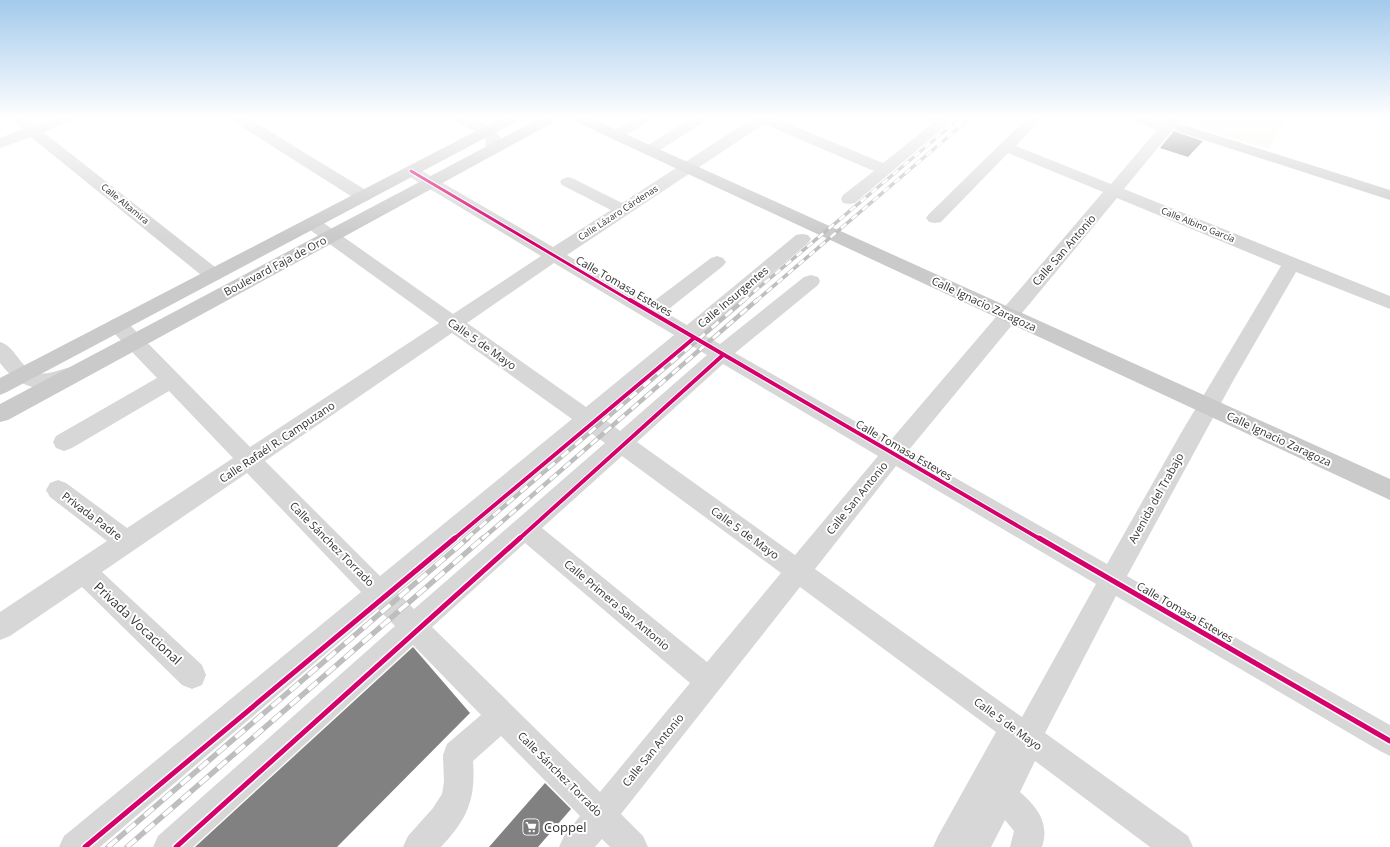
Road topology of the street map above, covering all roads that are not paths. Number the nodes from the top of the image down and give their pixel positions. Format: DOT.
graph roads {
  1 [pos="68,158"];
  2 [pos="301,158"];
  3 [pos="436,158"];
  4 [pos="476,158"];
  5 [pos="665,158"];
  6 [pos="703,158"];
  7 [pos="855,158"];
  8 [pos="897,158"];
  9 [pos="995,158"];
  10 [pos="1032,158"];
  11 [pos="1143,158"];
  12 [pos="1277,158"];
  13 [pos="687,168"];
  14 [pos="884,170"];
  15 [pos="411,171"];
  16 [pos="431,182"];
  17 [pos="568,182"];
  18 [pos="1115,191"];
  19 [pos="1390,195"];
  20 [pos="363,196"];
  21 [pos="849,199"];
  22 [pos="623,210"];
  23 [pos="935,218"];
  24 [pos="321,230"];
  25 [pos="802,239"];
  26 [pos="554,255"];
  27 [pos="717,262"];
  28 [pos="1292,263"];
  29 [pos="213,275"];
  30 [pos="811,280"];
  31 [pos="1390,303"];
  32 [pos="651,312"];
  33 [pos="1008,315"];
  34 [pos="453,323"];
  35 [pos="126,334"];
  36 [pos="689,334"];
  37 [pos="0,349"];
  38 [pos="722,354"];
  39 [pos="84,369"];
  40 [pos="23,375"];
  41 [pos="171,380"];
  42 [pos="0,387"];
  43 [pos="1207,406"];
  44 [pos="0,414"];
  45 [pos="587,419"];
  46 [pos="64,442"];
  47 [pos="621,443"];
  48 [pos="893,453"];
  49 [pos="248,461"];
  50 [pos="58,490"];
  51 [pos="1390,490"];
  52 [pos="524,528"];
  53 [pos="127,542"];
  54 [pos="83,571"];
  55 [pos="797,571"];
  56 [pos="1111,579"];
  57 [pos="380,592"];
  58 [pos="414,626"];
  59 [pos="0,627"];
  60 [pos="192,675"];
  61 [pos="709,681"];
  62 [pos="502,715"];
  63 [pos="1027,738"];
  64 [pos="1390,741"];
  65 [pos="1001,796"];
  66 [pos="601,815"];
  67 [pos="75,847"];
  68 [pos="169,847"];
  69 [pos="418,847"];
  70 [pos="575,847"];
  71 [pos="632,847"];
  72 [pos="949,847"];
  73 [pos="974,847"];
  74 [pos="1026,847"];
  75 [pos="1177,847"];
  1 -- 29 [label="street, Calle Altamira"];
  2 -- 20 [label="street"];
  3 -- 15 [label="main road, Boulevard Faja de Oro"];
  4 -- 16 [label="main road, Boulevard Faja de Oro"];
  5 -- 13 [label="main road, Calle Ignacio Zaragoza"];
  6 -- 13 [label="street, Calle Lázaro Cárdenas"];
  7 -- 14 [label="street"];
  8 -- 14 [label="street"];
  9 -- 23 [label="street"];
  10 -- 18 [label="street, Calle Albino García"];
  11 -- 18 [label="street, Calle San Antonio"];
  12 -- 19 [label="main road"];
  13 -- 22 [label="street, Calle Lázaro Cárdenas"];
  13 -- 33 [label="main road, Calle Ignacio Zaragoza"];
  14 -- 21 [label="street"];
  15 -- 16 [label="street, Calle Tomasa Esteves"];
  15 -- 20 [label="main road, Boulevard Faja de Oro"];
  16 -- 24 [label="main road, Boulevard Faja de Oro"];
  16 -- 26 [label="street, Calle Tomasa Esteves"];
  17 -- 22 [label="street"];
  18 -- 28 [label="street, Calle Albino García"];
  18 -- 33 [label="street, Calle San Antonio"];
  20 -- 24 [label="main road, Boulevard Faja de Oro"];
  22 -- 26 [label="street, Calle Lázaro Cárdenas"];
  24 -- 29 [label="main road, Boulevard Faja de Oro"];
  24 -- 34 [label="street, Calle 5 de Mayo"];
  24 -- 35 [label="main road, Boulevard Faja de Oro"];
  25 -- 36 [label="street, Calle Insurgentes"];
  26 -- 32 [label="street, Calle Tomasa Esteves"];
  26 -- 34 [label="street, Calle Rafaél R. Campuzano"];
  27 -- 32 [label="street"];
  28 -- 31 [label="street, Calle Albino García"];
  28 -- 43 [label="street, Avenida del Trabajo"];
  29 -- 35 [label="main road, Boulevard Faja de Oro"];
  30 -- 38 [label="street"];
  32 -- 36 [label="street, Calle Tomasa Esteves"];
  33 -- 43 [label="main road, Calle Ignacio Zaragoza"];
  33 -- 48 [label="street, Calle San Antonio"];
  34 -- 45 [label="street, Calle 5 de Mayo"];
  34 -- 49 [label="street, Calle Rafaél R. Campuzano"];
  35 -- 39 [label="main road, Boulevard Faja de Oro"];
  35 -- 40 [label="main road, Boulevard Faja de Oro"];
  35 -- 41 [label="street, Calle Sánchez Torrado"];
  36 -- 38 [label="street, Calle Tomasa Esteves"];
  36 -- 45 [label="street, Calle Insurgentes"];
  37 -- 40 [label="street"];
  38 -- 47 [label="street"];
  38 -- 48 [label="street, Calle Tomasa Esteves"];
  39 -- 40 [label="street"];
  39 -- 44 [label="main road, Boulevard Faja de Oro"];
  40 -- 42 [label="main road, Boulevard Faja de Oro"];
  41 -- 46 [label="street"];
  41 -- 49 [label="street, Calle Sánchez Torrado"];
  43 -- 51 [label="main road, Calle Ignacio Zaragoza"];
  43 -- 56 [label="street, Avenida del Trabajo"];
  45 -- 47 [label="street, Calle 5 de Mayo"];
  45 -- 57 [label="street, Calle Insurgentes"];
  47 -- 52 [label="street"];
  47 -- 55 [label="street, Calle 5 de Mayo"];
  48 -- 55 [label="street, Calle San Antonio"];
  48 -- 56 [label="street, Calle Tomasa Esteves"];
  49 -- 53 [label="street, Calle Rafaél R. Campuzano"];
  49 -- 57 [label="street, Calle Sánchez Torrado"];
  50 -- 53 [label="street, Privada Padre"];
  52 -- 58 [label="street"];
  52 -- 61 [label="street, Calle Primera San Antonio"];
  53 -- 54 [label="street, Calle Rafaél R. Campuzano"];
  54 -- 59 [label="street, Calle Rafaél R. Campuzano"];
  54 -- 60 [label="street, Privada Vocacional"];
  55 -- 61 [label="street, Calle San Antonio"];
  55 -- 63 [label="street, Calle 5 de Mayo"];
  56 -- 63 [label="street, Avenida del Trabajo"];
  56 -- 64 [label="street, Calle Tomasa Esteves"];
  57 -- 58 [label="street, Calle Sánchez Torrado"];
  57 -- 67 [label="street, Calle Insurgentes"];
  58 -- 62 [label="street, Calle Sánchez Torrado"];
  58 -- 68 [label="street"];
  61 -- 66 [label="street, Calle San Antonio"];
  62 -- 66 [label="street, Calle Sánchez Torrado"];
  62 -- 69 [label="street"];
  63 -- 65 [label="street, Avenida del Trabajo"];
  63 -- 72 [label="street"];
  63 -- 75 [label="street, Calle 5 de Mayo"];
  65 -- 73 [label="street, Avenida del Trabajo"];
  65 -- 74 [label="street"];
  66 -- 70 [label="street, Calle San Antonio"];
  66 -- 71 [label="street, Calle Sánchez Torrado"];
}
